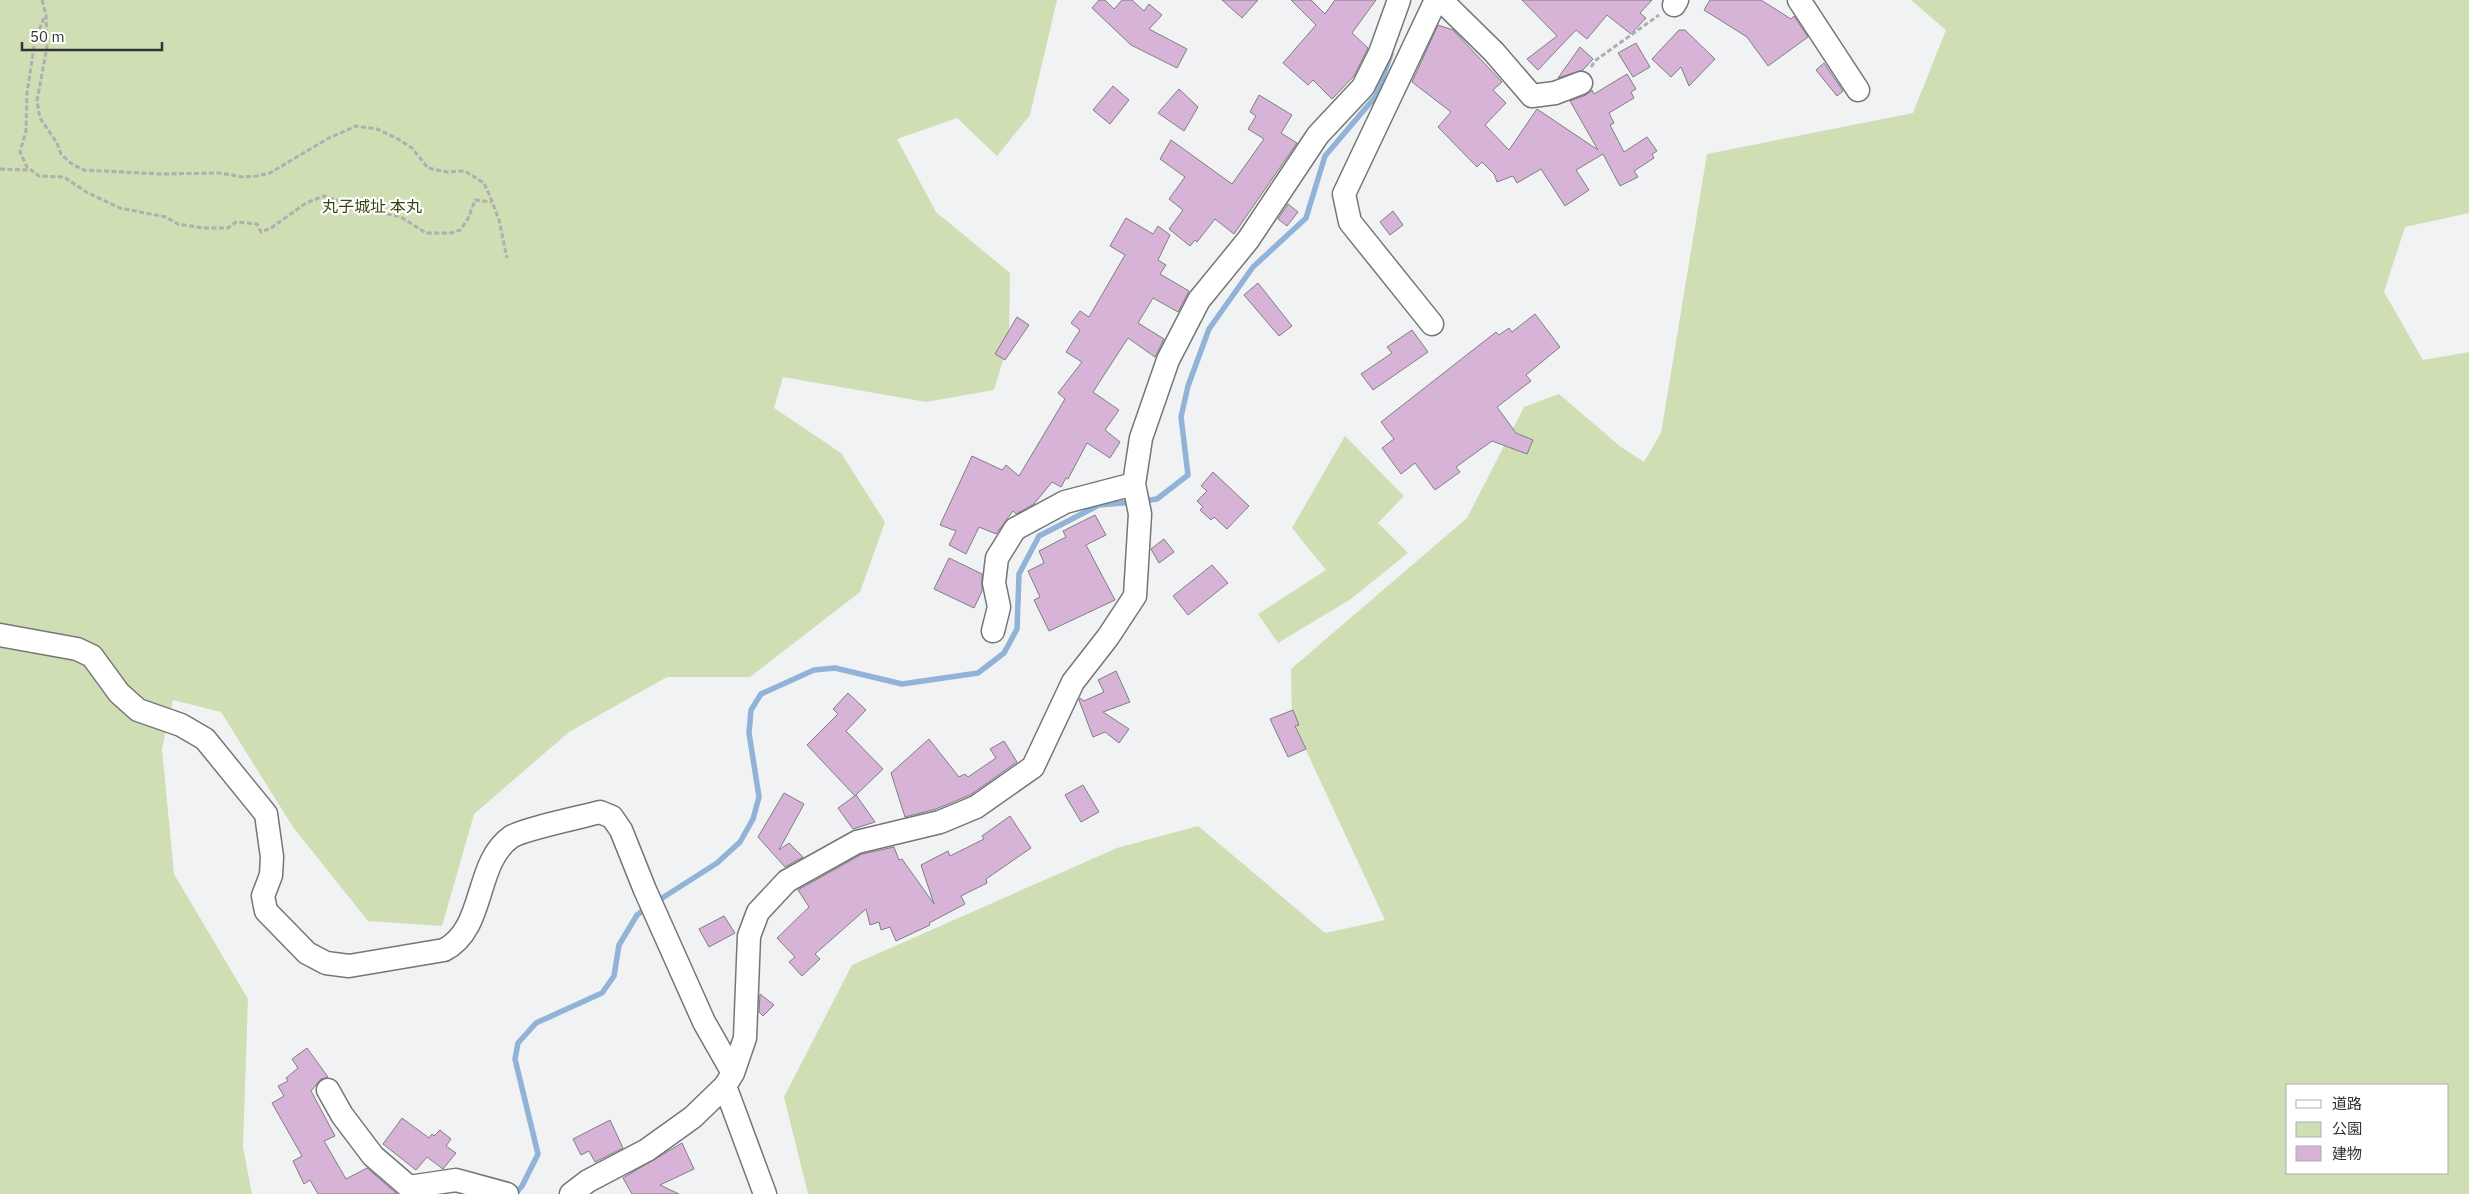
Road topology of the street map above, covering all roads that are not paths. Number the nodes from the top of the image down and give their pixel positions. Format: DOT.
graph roads {
  1 [pos="1399,0"];
  2 [pos="1411,0"];
  3 [pos="1800,0"];
  4 [pos="1437,2"];
  5 [pos="1581,82"];
  6 [pos="1858,90"];
  7 [pos="1432,324"];
  8 [pos="1134,484"];
  9 [pos="993,631"];
  10 [pos="0,635"];
  11 [pos="729,1080"];
  12 [pos="328,1090"];
  13 [pos="505,1193"];
  14 [pos="571,1194"];
  15 [pos="765,1194"];
  1 -- 8 [label="street"];
  2 -- 4 [label="street"];
  3 -- 6 [label="street"];
  4 -- 5 [label="street"];
  4 -- 7 [label="street"];
  8 -- 9 [label="street"];
  8 -- 11 [label="street"];
  10 -- 11 [label="street"];
  11 -- 14 [label="street"];
  11 -- 15 [label="street"];
  12 -- 13 [label="street"];
}
